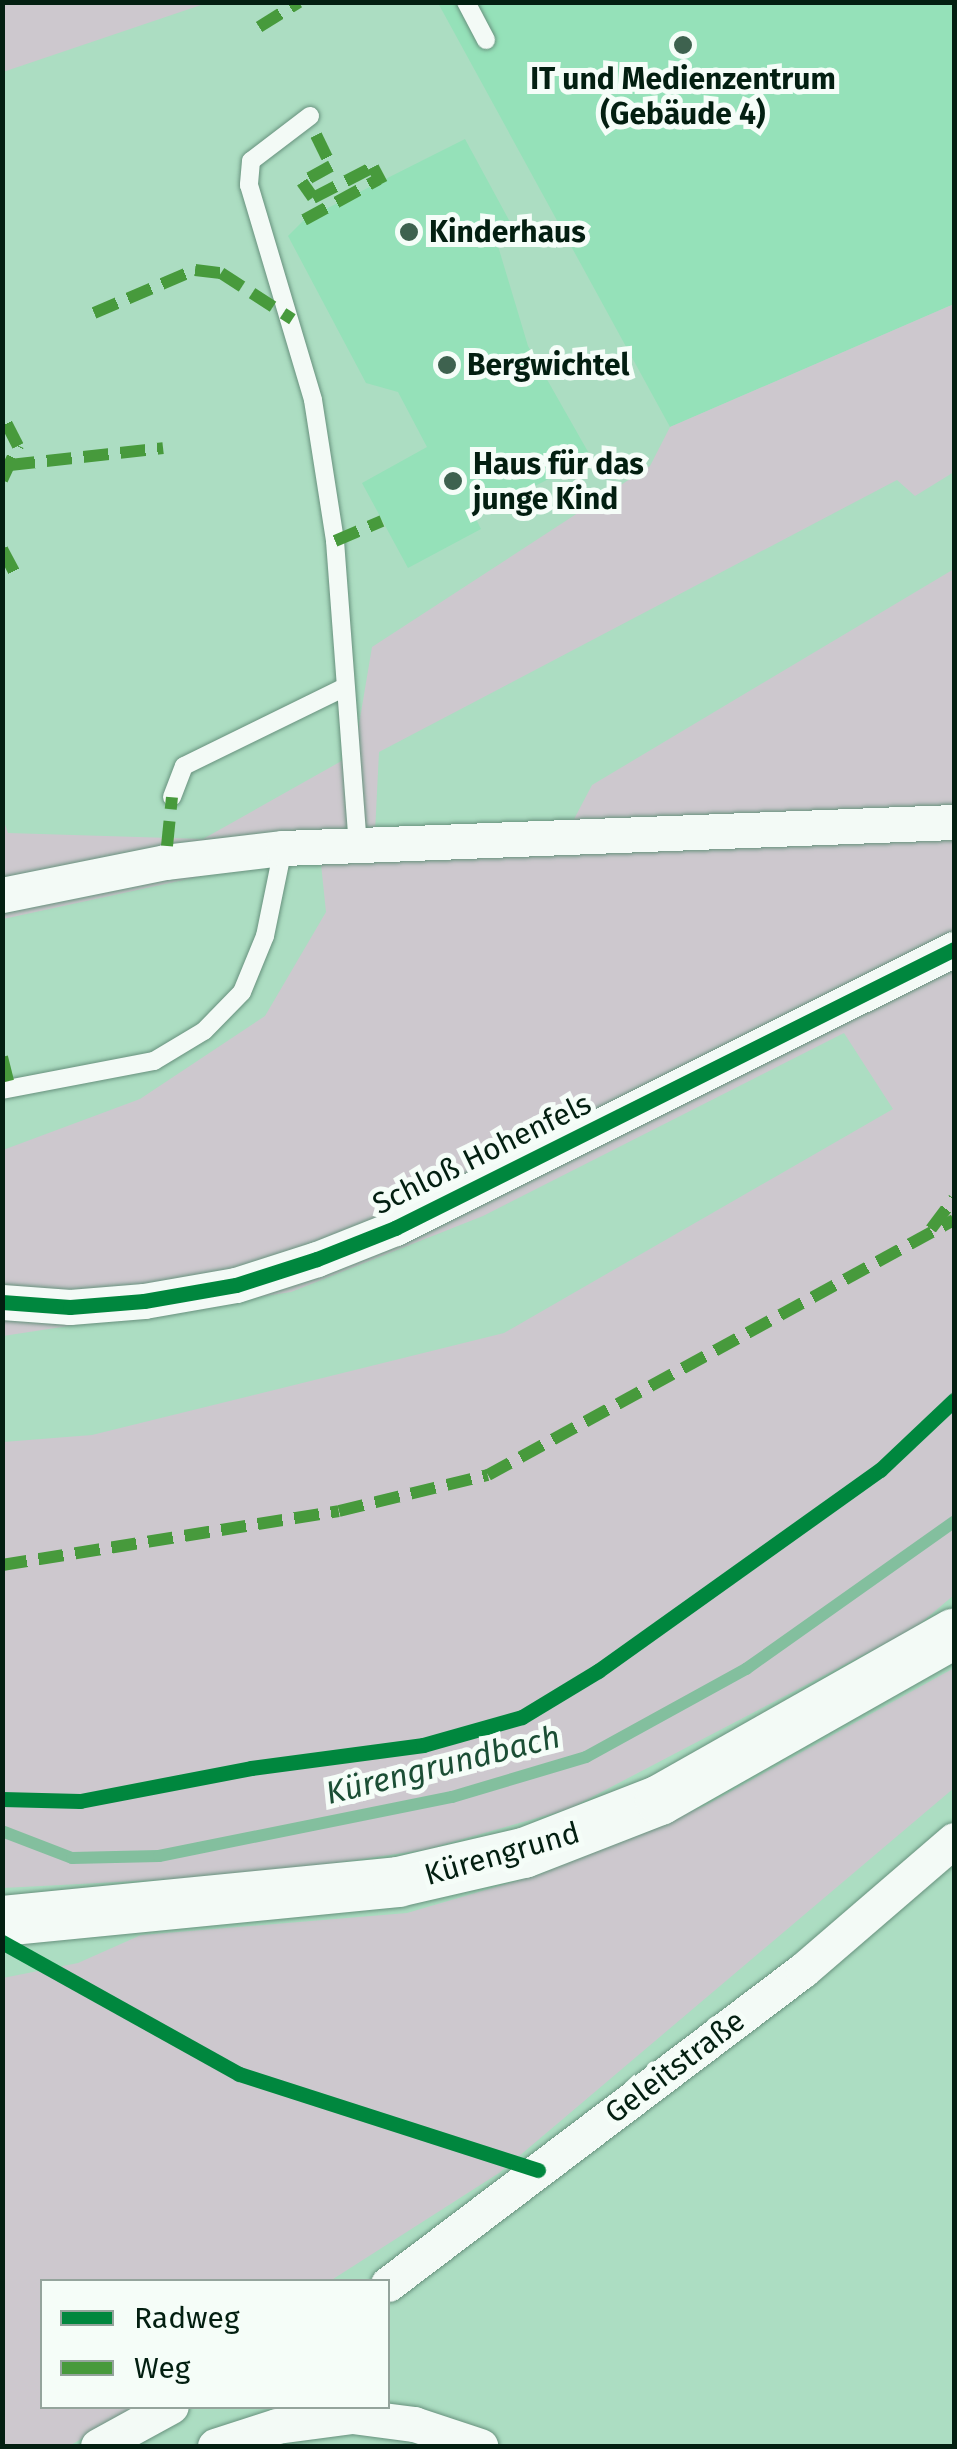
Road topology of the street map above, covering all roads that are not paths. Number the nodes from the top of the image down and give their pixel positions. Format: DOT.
graph roads {
  1 [pos="466,2"];
  2 [pos="486,40"];
  3 [pos="310,116"];
  4 [pos="343,688"];
  5 [pos="172,797"];
  6 [pos="954,822"];
  7 [pos="358,846"];
  8 [pos="283,848"];
  9 [pos="2,896"];
  10 [pos="954,949"];
  11 [pos="2,1090"];
  12 [pos="2,1302"];
  13 [pos="954,1634"];
  14 [pos="954,1840"];
  15 [pos="2,1921"];
  16 [pos="390,2282"];
  17 [pos="166,2409"];
  18 [pos="98,2446"];
  19 [pos="216,2446"];
  20 [pos="480,2446"];
  1 -- 2 [label="lane"];
  3 -- 4 [label="lane"];
  4 -- 5 [label="lane"];
  4 -- 7 [label="lane"];
  6 -- 7 [label="street"];
  7 -- 8 [label="street"];
  8 -- 9 [label="street"];
  8 -- 11 [label="lane"];
  10 -- 12 [label="street, Schloß Hohenfels"];
  13 -- 15 [label="main road, Kürengrund"];
  14 -- 16 [label="street, Geleitstraße"];
  17 -- 18 [label="street"];
  19 -- 20 [label="street"];
}
